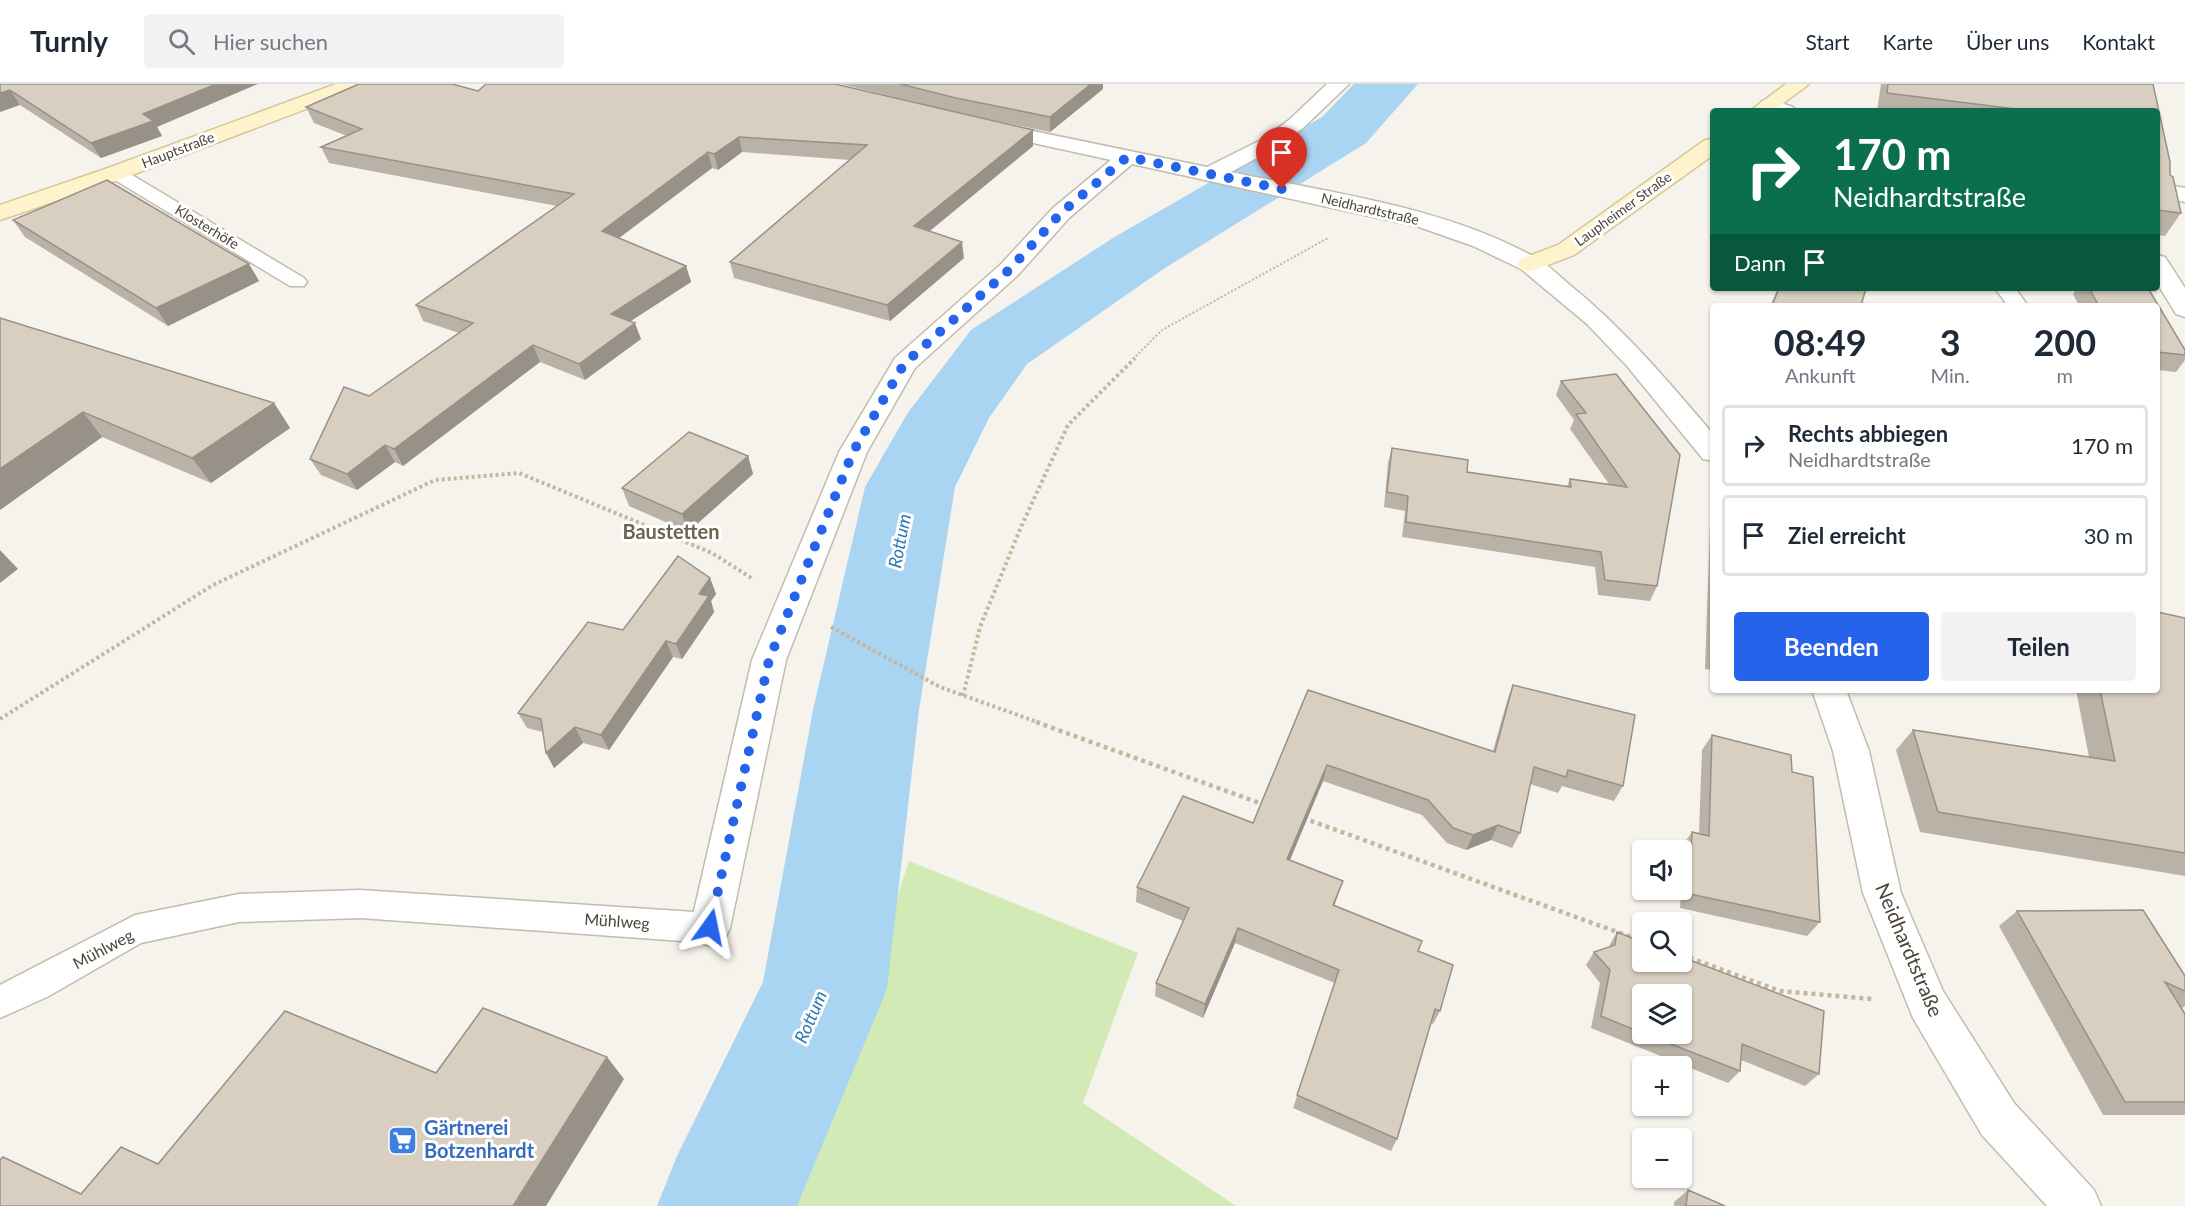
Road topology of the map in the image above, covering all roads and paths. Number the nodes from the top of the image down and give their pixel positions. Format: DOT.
graph roads {
  1 [pos="354,84"];
  2 [pos="1339,84"];
  3 [pos="1799,84"];
  4 [pos="1773,108"];
  5 [pos="969,124"];
  6 [pos="1710,147"];
  7 [pos="1127,157"];
  8 [pos="116,173"];
  9 [pos="1219,176"];
  10 [pos="2160,191"];
  11 [pos="2185,195"];
  12 [pos="1362,206"];
  13 [pos="0,213"];
  14 [pos="1529,264"];
  15 [pos="2160,267"];
  16 [pos="297,282"];
  17 [pos="2185,309"];
  18 [pos="1710,448"];
  19 [pos="790,603"];
  20 [pos="1830,693"];
  21 [pos="963,696"];
  22 [pos="0,719"];
  23 [pos="1275,808"];
  24 [pos="1297,816"];
  25 [pos="710,927"];
  26 [pos="1632,937"];
  27 [pos="1692,959"];
  28 [pos="0,1002"];
  29 [pos="1928,1005"];
  30 [pos="2079,1206"];
  1 -- 8 [label="street, Hauptstraße"];
  2 -- 9 [label="street"];
  3 -- 4 [label="street"];
  5 -- 7 [label="street, Neidhardtstraße"];
  6 -- 14 [label="street, Laupheimer Straße"];
  7 -- 9 [label="street, Neidhardtstraße"];
  7 -- 19 [label="street, Mühlweg"];
  8 -- 13 [label="street, Hauptstraße"];
  8 -- 16 [label="lane, Klosterhöfe"];
  9 -- 12 [label="street, Neidhardtstraße"];
  10 -- 11 [label="street"];
  12 -- 14 [label="street, Neidhardtstraße"];
  12 -- 21 [label="path"];
  14 -- 18 [label="street, Neidhardtstraße"];
  15 -- 17 [label="street"];
  19 -- 21 [label="path"];
  19 -- 22 [label="path"];
  19 -- 25 [label="street, Mühlweg"];
  20 -- 29 [label="street, Neidhardtstraße"];
  21 -- 23 [label="path"];
  24 -- 26 [label="path"];
  25 -- 28 [label="lane, Mühlweg"];
  27 -- 29 [label="path"];
  29 -- 30 [label="street, Neidhardtstraße"];
}
